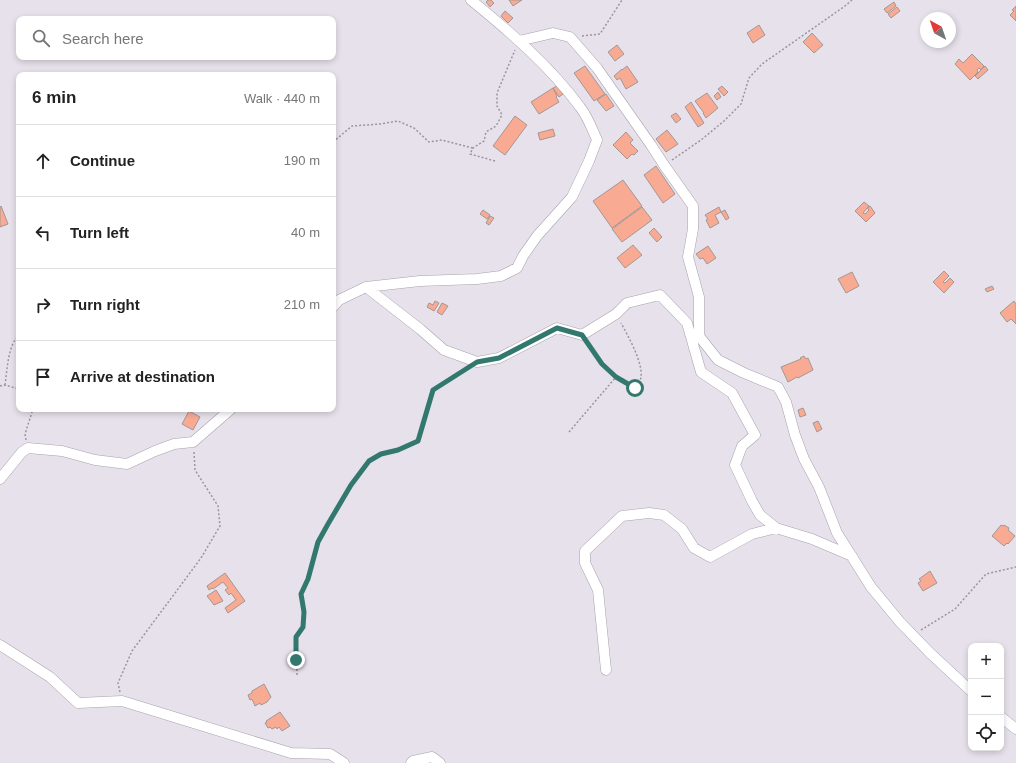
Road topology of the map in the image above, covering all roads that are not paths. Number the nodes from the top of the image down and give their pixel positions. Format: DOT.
graph roads {
  1 [pos="471,0"];
  2 [pos="518,41"];
  3 [pos="366,287"];
  4 [pos="336,304"];
  5 [pos="228,412"];
  6 [pos="0,479"];
  7 [pos="776,528"];
  8 [pos="852,556"];
  9 [pos="0,645"];
  10 [pos="606,670"];
  11 [pos="968,688"];
  12 [pos="1004,719"];
  13 [pos="1016,729"];
  14 [pos="344,763"];
  15 [pos="412,763"];
  16 [pos="440,763"];
  1 -- 2 [label="street"];
  2 -- 3 [label="street"];
  2 -- 8 [label="street"];
  3 -- 4 [label="street"];
  3 -- 7 [label="street"];
  5 -- 6 [label="street"];
  7 -- 8 [label="street"];
  7 -- 10 [label="street"];
  8 -- 11 [label="street"];
  9 -- 14 [label="street"];
  12 -- 13 [label="street"];
  15 -- 16 [label="street"];
}
